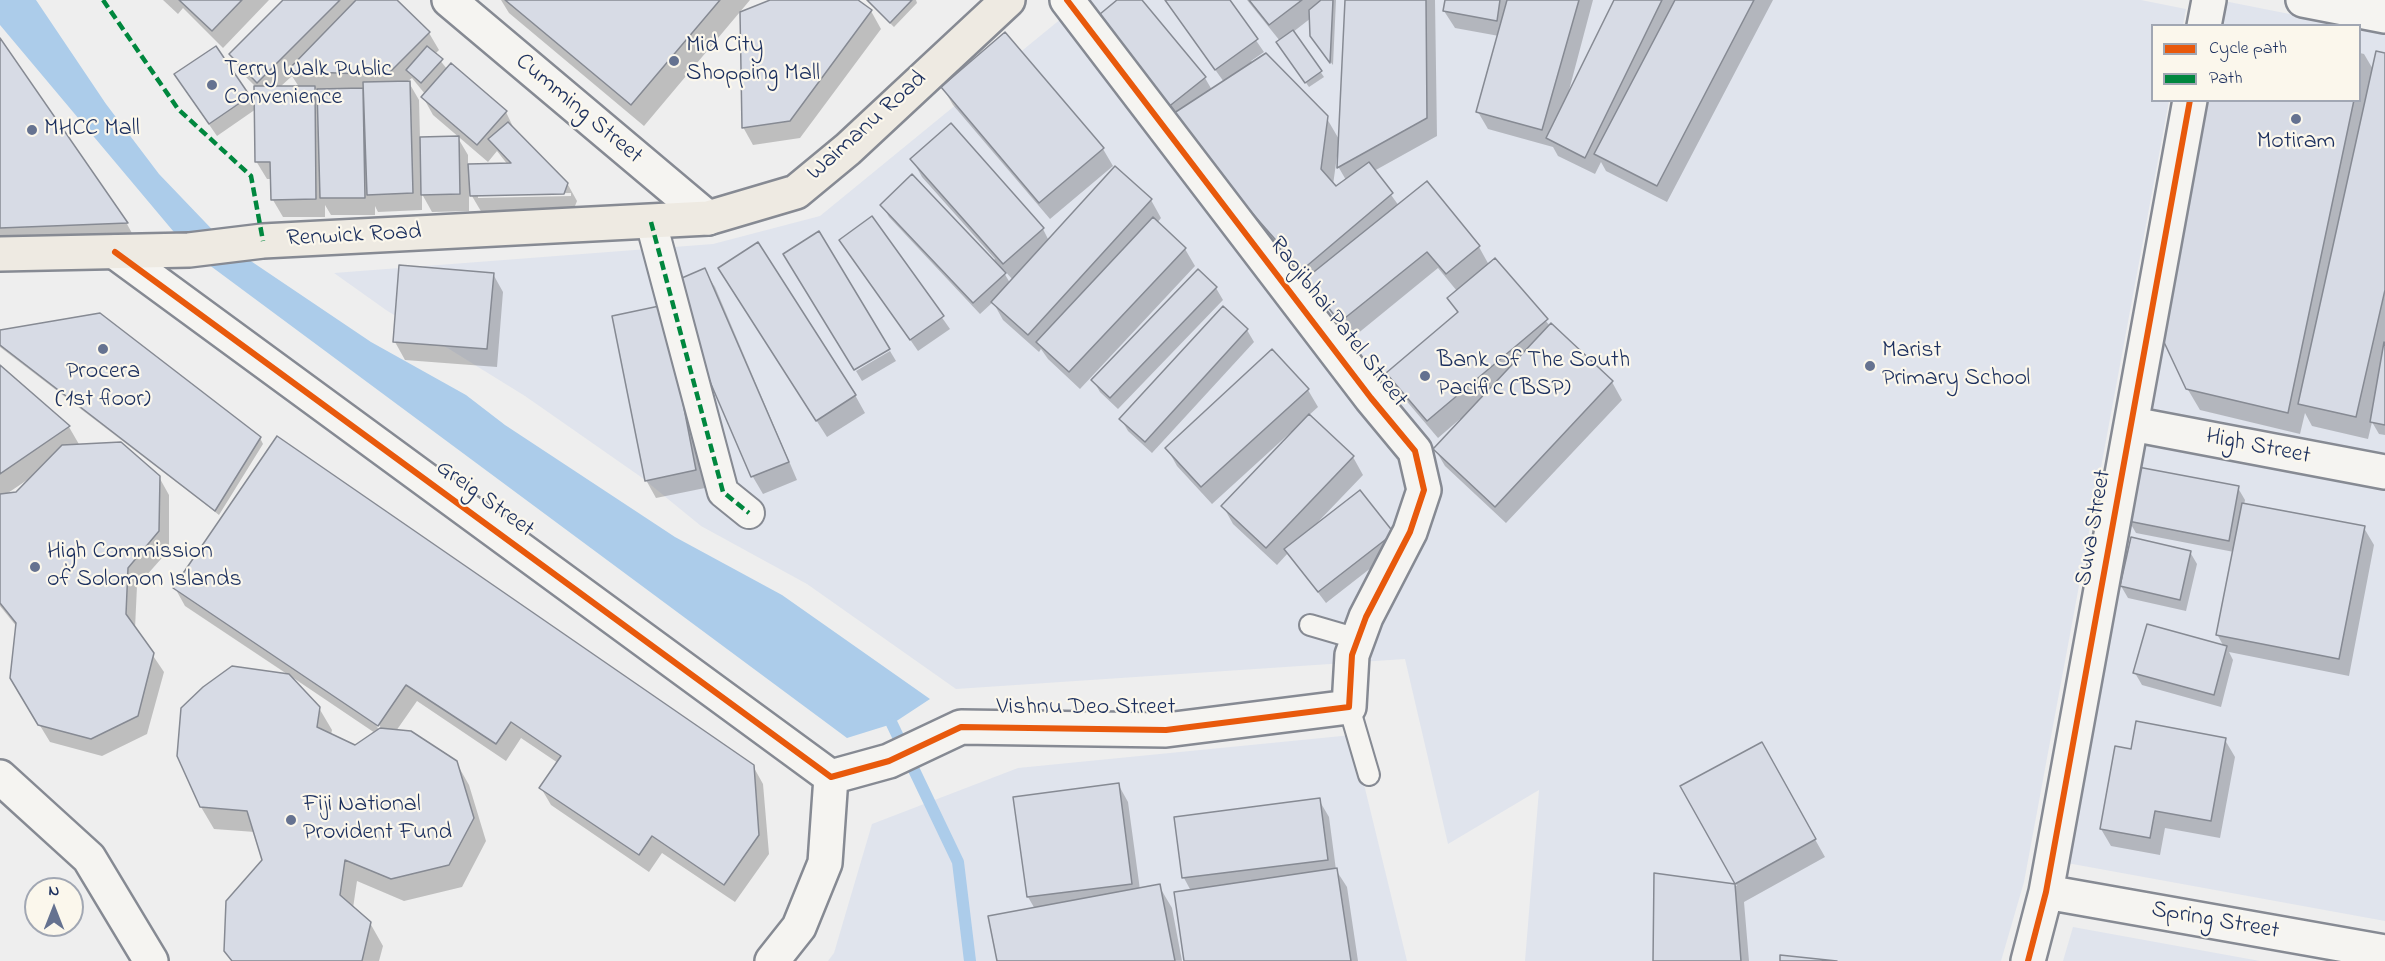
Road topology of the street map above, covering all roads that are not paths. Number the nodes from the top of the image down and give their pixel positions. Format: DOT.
graph roads {
  1 [pos="449,0"];
  2 [pos="1008,0"];
  3 [pos="1067,0"];
  4 [pos="2209,0"];
  5 [pos="2303,0"];
  6 [pos="2385,16"];
  7 [pos="2204,24"];
  8 [pos="2190,102"];
  9 [pos="708,218"];
  10 [pos="651,222"];
  11 [pos="115,252"];
  12 [pos="0,254"];
  13 [pos="2132,424"];
  14 [pos="2385,472"];
  15 [pos="749,513"];
  16 [pos="1310,625"];
  17 [pos="1358,639"];
  18 [pos="1349,707"];
  19 [pos="1369,775"];
  20 [pos="0,777"];
  21 [pos="831,777"];
  22 [pos="2046,892"];
  23 [pos="2385,952"];
  24 [pos="151,961"];
  25 [pos="772,961"];
  26 [pos="2028,961"];
  1 -- 9 [label="street, Cumming Street"];
  2 -- 9 [label="main road, Waimanu Road"];
  3 -- 17 [label="street, Raojibhai Patel Street"];
  4 -- 7 [label="street"];
  5 -- 6 [label="street"];
  8 -- 13 [label="street, Suva Street"];
  9 -- 10 [label="main road, Renwick Road"];
  10 -- 11 [label="main road, Renwick Road"];
  10 -- 15 [label="street"];
  11 -- 12 [label="main road, Renwick Road"];
  11 -- 21 [label="street, Greig Street"];
  13 -- 14 [label="street, High Street"];
  13 -- 22 [label="street, Suva Street"];
  16 -- 17 [label="lane"];
  17 -- 18 [label="street, Raojibhai Patel Street"];
  18 -- 19 [label="lane, Raojibhai Patel Street"];
  18 -- 21 [label="street, Vishnu Deo Street"];
  20 -- 24 [label="street"];
  21 -- 25 [label="street"];
  22 -- 23 [label="street, Spring Street"];
  22 -- 26 [label="street, Suva Street"];
}
